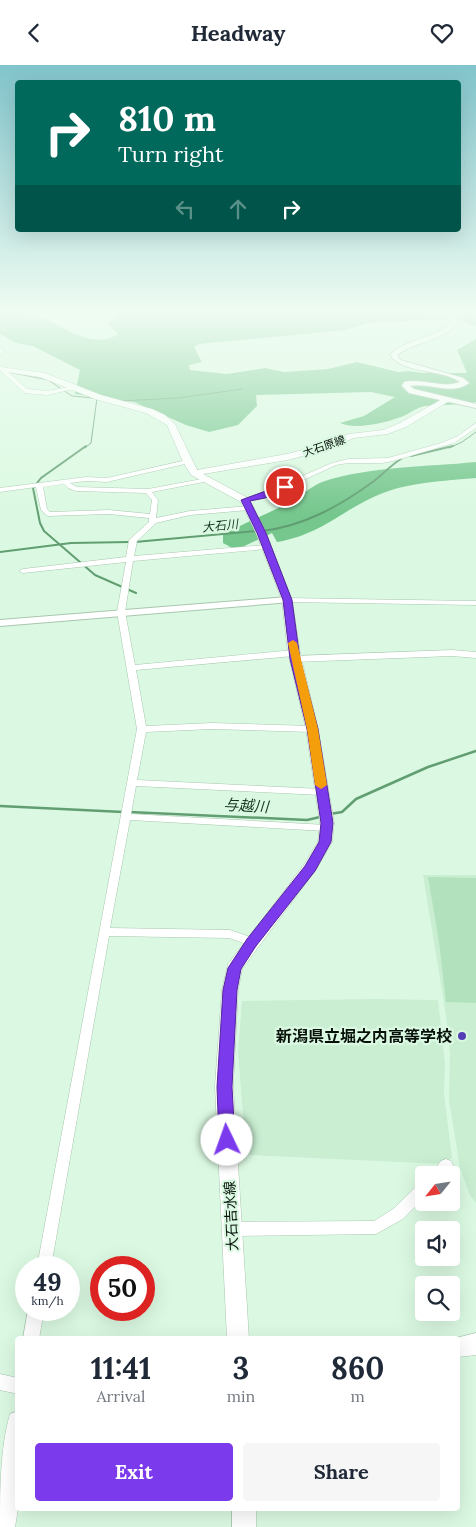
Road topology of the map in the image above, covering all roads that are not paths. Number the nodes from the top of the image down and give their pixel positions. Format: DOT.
graph roads {
  1 [pos="12,379"];
  2 [pos="53,379"];
  3 [pos="458,379"];
  4 [pos="75,388"];
  5 [pos="447,400"];
  6 [pos="476,406"];
  7 [pos="476,425"];
  8 [pos="187,462"];
  9 [pos="194,473"];
  10 [pos="207,480"];
  11 [pos="65,481"];
  12 [pos="39,485"];
  13 [pos="0,490"];
  14 [pos="148,491"];
  15 [pos="247,504"];
  16 [pos="153,518"];
  17 [pos="262,537"];
  18 [pos="130,559"];
  19 [pos="23,571"];
  20 [pos="288,600"];
  21 [pos="476,603"];
  22 [pos="121,612"];
  23 [pos="3,622"];
  24 [pos="476,655"];
  25 [pos="294,656"];
  26 [pos="130,668"];
  27 [pos="142,729"];
  28 [pos="312,729"];
  29 [pos="132,783"];
  30 [pos="322,792"];
  31 [pos="126,817"];
  32 [pos="326,828"];
  33 [pos="104,932"];
  34 [pos="252,942"];
  35 [pos="415,1197"];
  36 [pos="232,1229"];
  37 [pos="46,1256"];
  38 [pos="34,1321"];
  39 [pos="32,1336"];
  40 [pos="238,1336"];
  41 [pos="476,1343"];
  42 [pos="460,1347"];
  43 [pos="0,1381"];
  44 [pos="15,1385"];
  45 [pos="15,1443"];
  46 [pos="244,1511"];
  47 [pos="3,1527"];
  48 [pos="244,1527"];
  1 -- 4 [label="street"];
  2 -- 4 [label="main road"];
  3 -- 5 [label="street"];
  4 -- 8 [label="main road"];
  5 -- 6 [label="street"];
  5 -- 9 [label="main road, 大石原線"];
  7 -- 15 [label="street"];
  8 -- 9 [label="main road"];
  8 -- 11 [label="street"];
  9 -- 10 [label="main road"];
  10 -- 14 [label="street"];
  10 -- 15 [label="main road"];
  11 -- 12 [label="street"];
  11 -- 14 [label="street"];
  12 -- 13 [label="street"];
  12 -- 16 [label="street"];
  14 -- 16 [label="street"];
  15 -- 16 [label="street"];
  15 -- 17 [label="main road, 大石吉水線"];
  16 -- 18 [label="street"];
  17 -- 18 [label="street"];
  17 -- 20 [label="main road, 大石吉水線"];
  18 -- 19 [label="street"];
  18 -- 22 [label="street"];
  20 -- 21 [label="street"];
  20 -- 22 [label="street"];
  20 -- 25 [label="main road, 大石吉水線"];
  22 -- 23 [label="street"];
  22 -- 26 [label="street"];
  24 -- 25 [label="street"];
  25 -- 26 [label="street"];
  25 -- 28 [label="main road, 大石吉水線"];
  26 -- 27 [label="street"];
  27 -- 28 [label="street"];
  27 -- 29 [label="street"];
  28 -- 30 [label="main road, 大石吉水線"];
  29 -- 30 [label="street"];
  29 -- 31 [label="street"];
  30 -- 32 [label="main road, 大石吉水線"];
  31 -- 32 [label="street"];
  31 -- 33 [label="street"];
  32 -- 34 [label="main road, 大石吉水線"];
  33 -- 34 [label="street"];
  33 -- 37 [label="street"];
  34 -- 36 [label="main road, 大石吉水線"];
  35 -- 36 [label="street"];
  36 -- 40 [label="main road, 大石吉水線"];
  38 -- 39 [label="street"];
  41 -- 42 [label="main road"];
  43 -- 44 [label="street"];
  45 -- 47 [label="main road"];
  46 -- 48 [label="main road"];
}
